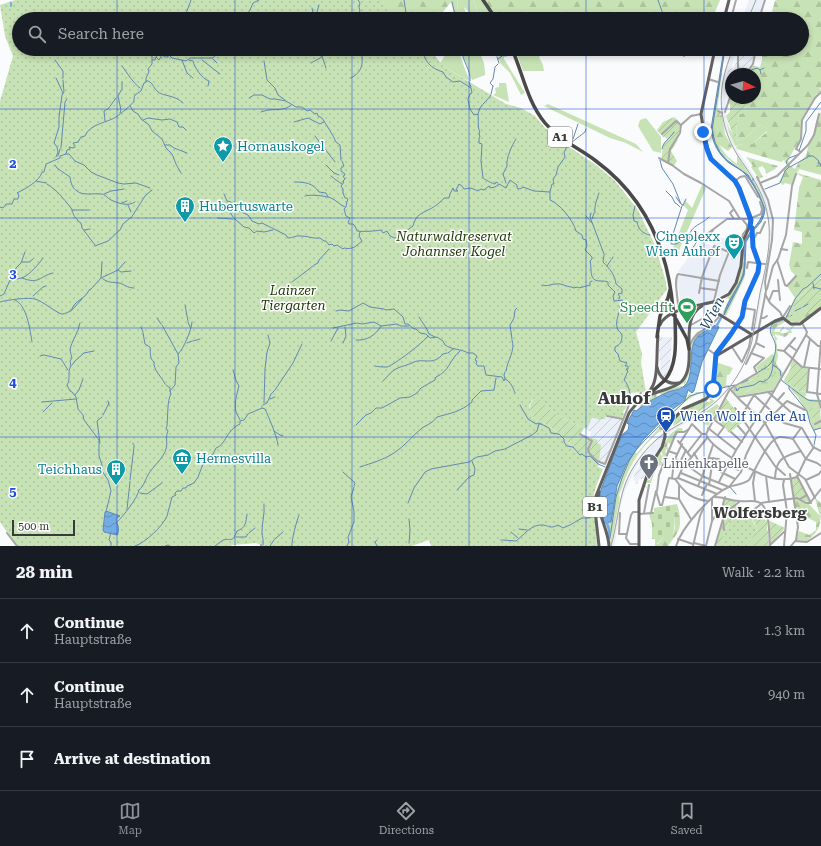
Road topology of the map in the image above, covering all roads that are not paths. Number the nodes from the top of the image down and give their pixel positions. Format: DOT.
graph roads {
  1 [pos="484,0"];
  2 [pos="729,0"];
  3 [pos="736,0"];
  4 [pos="765,0"];
  5 [pos="492,12"];
  6 [pos="725,12"];
  7 [pos="733,12"];
  8 [pos="761,12"];
  9 [pos="515,56"];
  10 [pos="516,56"];
  11 [pos="714,56"];
  12 [pos="738,56"];
  13 [pos="755,56"];
  14 [pos="738,68"];
  15 [pos="750,68"];
  16 [pos="709,80"];
  17 [pos="718,82"];
  18 [pos="821,92"];
  19 [pos="728,104"];
  20 [pos="718,111"];
  21 [pos="722,112"];
  22 [pos="725,112"];
  23 [pos="701,114"];
  24 [pos="819,114"];
  25 [pos="680,124"];
  26 [pos="662,134"];
  27 [pos="799,151"];
  28 [pos="659,158"];
  29 [pos="668,163"];
  30 [pos="796,174"];
  31 [pos="756,177"];
  32 [pos="735,181"];
  33 [pos="760,183"];
  34 [pos="758,197"];
  35 [pos="760,202"];
  36 [pos="733,210"];
  37 [pos="734,219"];
  38 [pos="741,219"];
  39 [pos="750,219"];
  40 [pos="765,222"];
  41 [pos="751,227"];
  42 [pos="713,230"];
  43 [pos="753,235"];
  44 [pos="742,239"];
  45 [pos="780,249"];
  46 [pos="787,250"];
  47 [pos="777,260"];
  48 [pos="759,264"];
  49 [pos="765,264"];
  50 [pos="748,268"];
  51 [pos="796,276"];
  52 [pos="701,278"];
  53 [pos="778,280"];
  54 [pos="719,281"];
  55 [pos="670,284"];
  56 [pos="700,288"];
  57 [pos="716,290"];
  58 [pos="766,290"];
  59 [pos="779,291"];
  60 [pos="699,293"];
  61 [pos="678,294"];
  62 [pos="765,294"];
  63 [pos="715,297"];
  64 [pos="718,300"];
  65 [pos="780,300"];
  66 [pos="769,301"];
  67 [pos="714,302"];
  68 [pos="707,304"];
  69 [pos="790,306"];
  70 [pos="744,308"];
  71 [pos="821,308"];
  72 [pos="676,311"];
  73 [pos="716,311"];
  74 [pos="721,314"];
  75 [pos="767,316"];
  76 [pos="761,318"];
  77 [pos="784,319"];
  78 [pos="802,323"];
  79 [pos="691,324"];
  80 [pos="737,325"];
  81 [pos="752,330"];
  82 [pos="758,330"];
  83 [pos="751,334"];
  84 [pos="806,335"];
  85 [pos="657,337"];
  86 [pos="795,338"];
  87 [pos="810,339"];
  88 [pos="821,341"];
  89 [pos="756,343"];
  90 [pos="789,345"];
  91 [pos="732,346"];
  92 [pos="821,346"];
  93 [pos="689,347"];
  94 [pos="764,347"];
  95 [pos="709,350"];
  96 [pos="778,350"];
  97 [pos="784,351"];
  98 [pos="797,351"];
  99 [pos="751,353"];
  100 [pos="717,354"];
  101 [pos="656,359"];
  102 [pos="792,359"];
  103 [pos="746,364"];
  104 [pos="804,368"];
  105 [pos="809,368"];
  106 [pos="820,369"];
  107 [pos="683,380"];
  108 [pos="731,388"];
  109 [pos="774,391"];
  110 [pos="768,392"];
  111 [pos="641,393"];
  112 [pos="784,393"];
  113 [pos="817,394"];
  114 [pos="821,394"];
  115 [pos="647,395"];
  116 [pos="754,395"];
  117 [pos="772,395"];
  118 [pos="738,397"];
  119 [pos="778,400"];
  120 [pos="800,403"];
  121 [pos="765,405"];
  122 [pos="783,405"];
  123 [pos="747,407"];
  124 [pos="798,407"];
  125 [pos="630,408"];
  126 [pos="735,408"];
  127 [pos="821,408"];
  128 [pos="805,410"];
  129 [pos="774,414"];
  130 [pos="606,416"];
  131 [pos="741,417"];
  132 [pos="758,417"];
  133 [pos="805,417"];
  134 [pos="623,419"];
  135 [pos="713,420"];
  136 [pos="821,421"];
  137 [pos="671,422"];
  138 [pos="765,424"];
  139 [pos="815,424"];
  140 [pos="738,426"];
  141 [pos="660,428"];
  142 [pos="708,428"];
  143 [pos="801,428"];
  144 [pos="689,429"];
  145 [pos="750,429"];
  146 [pos="731,432"];
  147 [pos="619,433"];
  148 [pos="580,434"];
  149 [pos="704,434"];
  150 [pos="718,435"];
  151 [pos="746,435"];
  152 [pos="755,437"];
  153 [pos="707,438"];
  154 [pos="774,439"];
  155 [pos="793,439"];
  156 [pos="742,442"];
  157 [pos="680,443"];
  158 [pos="713,445"];
  159 [pos="814,448"];
  160 [pos="736,450"];
  161 [pos="668,451"];
  162 [pos="687,451"];
  163 [pos="765,451"];
  164 [pos="800,451"];
  165 [pos="821,451"];
  166 [pos="694,453"];
  167 [pos="677,454"];
  168 [pos="691,456"];
  169 [pos="709,458"];
  170 [pos="714,458"];
  171 [pos="732,458"];
  172 [pos="784,458"];
  173 [pos="806,459"];
  174 [pos="676,460"];
  175 [pos="680,462"];
  176 [pos="743,464"];
  177 [pos="685,465"];
  178 [pos="729,465"];
  179 [pos="821,466"];
  180 [pos="776,467"];
  181 [pos="607,468"];
  182 [pos="738,470"];
  183 [pos="704,471"];
  184 [pos="755,471"];
  185 [pos="821,471"];
  186 [pos="796,472"];
  187 [pos="681,473"];
  188 [pos="724,474"];
  189 [pos="790,474"];
  190 [pos="785,475"];
  191 [pos="798,475"];
  192 [pos="703,476"];
  193 [pos="766,476"];
  194 [pos="678,478"];
  195 [pos="775,478"];
  196 [pos="673,479"];
  197 [pos="711,479"];
  198 [pos="735,479"];
  199 [pos="784,479"];
  200 [pos="790,479"];
  201 [pos="806,480"];
  202 [pos="700,481"];
  203 [pos="719,482"];
  204 [pos="708,484"];
  205 [pos="650,485"];
  206 [pos="698,486"];
  207 [pos="729,486"];
  208 [pos="696,489"];
  209 [pos="704,489"];
  210 [pos="821,489"];
  211 [pos="723,490"];
  212 [pos="657,491"];
  213 [pos="681,491"];
  214 [pos="702,495"];
  215 [pos="806,495"];
  216 [pos="716,496"];
  217 [pos="665,497"];
  218 [pos="725,497"];
  219 [pos="793,498"];
  220 [pos="815,498"];
  221 [pos="679,499"];
  222 [pos="800,499"];
  223 [pos="698,500"];
  224 [pos="711,500"];
  225 [pos="785,500"];
  226 [pos="740,501"];
  227 [pos="755,501"];
  228 [pos="769,502"];
  229 [pos="761,503"];
  230 [pos="811,503"];
  231 [pos="703,508"];
  232 [pos="724,512"];
  233 [pos="620,513"];
  234 [pos="638,513"];
  235 [pos="644,513"];
  236 [pos="746,516"];
  237 [pos="693,519"];
  238 [pos="723,519"];
  239 [pos="712,521"];
  240 [pos="724,530"];
  241 [pos="785,531"];
  242 [pos="7,532"];
  243 [pos="821,532"];
  244 [pos="626,534"];
  245 [pos="678,539"];
  246 [pos="796,540"];
  247 [pos="693,544"];
  248 [pos="639,545"];
  249 [pos="17,546"];
  250 [pos="599,546"];
  251 [pos="609,546"];
  252 [pos="676,546"];
  253 [pos="706,546"];
  254 [pos="714,546"];
  255 [pos="784,546"];
  256 [pos="791,546"];
  1 -- 5 [label="highway"];
  2 -- 6 [label="main road"];
  3 -- 7 [label="street"];
  4 -- 8 [label="street"];
  9 -- 55 [label="highway, A1"];
  10 -- 72 [label="highway, A1"];
  11 -- 16 [label="main road, B1"];
  12 -- 14 [label="street"];
  13 -- 15 [label="street"];
  16 -- 17 [label="street"];
  16 -- 23 [label="main road, B1"];
  18 -- 27 [label="street"];
  19 -- 22 [label="street"];
  20 -- 21 [label="street"];
  23 -- 25 [label="street"];
  23 -- 32 [label="main road, B1"];
  24 -- 27 [label="street"];
  25 -- 26 [label="street"];
  25 -- 29 [label="street"];
  27 -- 33 [label="street"];
  28 -- 29 [label="street"];
  29 -- 36 [label="street"];
  30 -- 45 [label="street"];
  31 -- 33 [label="street"];
  32 -- 34 [label="street"];
  32 -- 39 [label="main road, B1"];
  33 -- 58 [label="street"];
  35 -- 39 [label="street"];
  36 -- 37 [label="street"];
  36 -- 38 [label="street"];
  37 -- 38 [label="street"];
  37 -- 42 [label="street"];
  38 -- 39 [label="street"];
  38 -- 44 [label="street"];
  39 -- 41 [label="main road, B1"];
  40 -- 43 [label="street"];
  41 -- 43 [label="main road"];
  41 -- 64 [label="main road, B1"];
  43 -- 48 [label="main road"];
  45 -- 46 [label="street"];
  45 -- 47 [label="street"];
  47 -- 51 [label="street"];
  47 -- 58 [label="street"];
  48 -- 49 [label="street"];
  48 -- 50 [label="street"];
  48 -- 70 [label="main road"];
  52 -- 54 [label="street"];
  52 -- 54 [label="street"];
  52 -- 56 [label="street"];
  52 -- 61 [label="street"];
  53 -- 59 [label="street"];
  54 -- 57 [label="street"];
  55 -- 72 [label="highway, A1"];
  55 -- 85 [label="highway"];
  56 -- 57 [label="street"];
  56 -- 60 [label="street"];
  57 -- 63 [label="street"];
  58 -- 62 [label="street"];
  59 -- 65 [label="street"];
  59 -- 66 [label="street"];
  61 -- 72 [label="street"];
  61 -- 72 [label="street"];
  62 -- 66 [label="street"];
  62 -- 76 [label="street"];
  63 -- 64 [label="street"];
  63 -- 67 [label="street"];
  64 -- 67 [label="main road, B1"];
  66 -- 77 [label="street"];
  67 -- 68 [label="main road, B1"];
  67 -- 73 [label="main road"];
  68 -- 72 [label="main road, B1"];
  68 -- 79 [label="main road, B1"];
  69 -- 77 [label="street"];
  70 -- 80 [label="main road"];
  70 -- 81 [label="street"];
  71 -- 78 [label="main road"];
  72 -- 79 [label="main road"];
  72 -- 85 [label="main road, B1"];
  72 -- 93 [label="highway"];
  72 -- 115 [label="highway, A1"];
  73 -- 74 [label="main road"];
  73 -- 79 [label="street"];
  74 -- 80 [label="main road"];
  74 -- 93 [label="street"];
  75 -- 76 [label="street"];
  76 -- 82 [label="street"];
  77 -- 78 [label="main road"];
  77 -- 82 [label="main road"];
  78 -- 84 [label="street"];
  79 -- 93 [label="main road"];
  80 -- 83 [label="main road"];
  80 -- 100 [label="main road"];
  82 -- 83 [label="main road"];
  82 -- 89 [label="street"];
  83 -- 91 [label="main road"];
  83 -- 91 [label="street"];
  84 -- 87 [label="street"];
  84 -- 98 [label="street"];
  85 -- 101 [label="main road, B1"];
  86 -- 90 [label="street"];
  87 -- 92 [label="street"];
  87 -- 104 [label="street"];
  88 -- 92 [label="street"];
  89 -- 94 [label="street"];
  89 -- 99 [label="street"];
  90 -- 97 [label="street"];
  90 -- 98 [label="street"];
  91 -- 100 [label="main road"];
  92 -- 106 [label="street"];
  93 -- 107 [label="main road"];
  95 -- 100 [label="street"];
  96 -- 97 [label="street"];
  97 -- 102 [label="street"];
  98 -- 102 [label="street"];
  99 -- 103 [label="street"];
  99 -- 108 [label="street"];
  100 -- 137 [label="main road"];
  101 -- 107 [label="main road"];
  101 -- 115 [label="main road, B1"];
  102 -- 104 [label="street"];
  102 -- 109 [label="street"];
  104 -- 105 [label="street"];
  105 -- 106 [label="street"];
  105 -- 113 [label="street"];
  106 -- 113 [label="street"];
  107 -- 115 [label="main road, B1"];
  108 -- 118 [label="street"];
  108 -- 135 [label="street"];
  109 -- 110 [label="street"];
  109 -- 117 [label="street"];
  110 -- 116 [label="street"];
  110 -- 117 [label="street"];
  111 -- 125 [label="street"];
  112 -- 119 [label="street"];
  113 -- 114 [label="street"];
  113 -- 127 [label="street"];
  115 -- 125 [label="main road, B1"];
  115 -- 181 [label="main road, B1"];
  116 -- 118 [label="street"];
  116 -- 121 [label="street"];
  116 -- 123 [label="street"];
  117 -- 119 [label="street"];
  117 -- 121 [label="street"];
  118 -- 123 [label="street"];
  119 -- 122 [label="street"];
  120 -- 124 [label="street"];
  121 -- 129 [label="street"];
  121 -- 132 [label="street"];
  122 -- 124 [label="street"];
  122 -- 129 [label="street"];
  122 -- 133 [label="street"];
  123 -- 131 [label="street"];
  123 -- 132 [label="street"];
  124 -- 128 [label="street"];
  125 -- 134 [label="street"];
  125 -- 147 [label="main road, B1"];
  126 -- 131 [label="street"];
  129 -- 138 [label="street"];
  129 -- 143 [label="street"];
  130 -- 134 [label="street"];
  131 -- 145 [label="street"];
  132 -- 138 [label="street"];
  132 -- 145 [label="street"];
  134 -- 147 [label="street"];
  135 -- 142 [label="street"];
  135 -- 150 [label="street"];
  136 -- 139 [label="street"];
  137 -- 141 [label="street"];
  137 -- 234 [label="main road, bridge"];
  138 -- 152 [label="street"];
  138 -- 154 [label="street"];
  140 -- 151 [label="street"];
  142 -- 149 [label="street"];
  142 -- 150 [label="street"];
  143 -- 155 [label="street"];
  143 -- 159 [label="street"];
  144 -- 149 [label="street"];
  144 -- 157 [label="street"];
  144 -- 161 [label="street"];
  145 -- 151 [label="street"];
  145 -- 152 [label="street"];
  146 -- 156 [label="street"];
  147 -- 148 [label="street"];
  147 -- 181 [label="main road, B1"];
  149 -- 153 [label="street"];
  149 -- 162 [label="street"];
  150 -- 160 [label="street"];
  151 -- 156 [label="street"];
  152 -- 163 [label="street"];
  152 -- 176 [label="street"];
  153 -- 158 [label="street"];
  153 -- 166 [label="street"];
  154 -- 155 [label="street"];
  154 -- 163 [label="street"];
  154 -- 172 [label="street"];
  155 -- 164 [label="street"];
  156 -- 160 [label="street"];
  157 -- 162 [label="street"];
  157 -- 167 [label="street"];
  158 -- 169 [label="street"];
  158 -- 171 [label="street"];
  159 -- 165 [label="street"];
  159 -- 173 [label="street"];
  160 -- 171 [label="street"];
  161 -- 167 [label="street"];
  161 -- 212 [label="street"];
  162 -- 168 [label="street"];
  162 -- 175 [label="street"];
  163 -- 180 [label="street"];
  163 -- 184 [label="street"];
  164 -- 172 [label="street"];
  164 -- 173 [label="street"];
  166 -- 168 [label="street"];
  166 -- 183 [label="street"];
  167 -- 174 [label="street"];
  168 -- 177 [label="street"];
  169 -- 170 [label="street"];
  169 -- 183 [label="street"];
  170 -- 188 [label="street"];
  170 -- 197 [label="street"];
  171 -- 176 [label="street"];
  171 -- 178 [label="street"];
  172 -- 180 [label="street"];
  172 -- 186 [label="street"];
  173 -- 179 [label="street"];
  173 -- 191 [label="street"];
  174 -- 175 [label="street"];
  174 -- 196 [label="street"];
  175 -- 177 [label="street"];
  176 -- 184 [label="street"];
  176 -- 198 [label="street"];
  177 -- 187 [label="street"];
  177 -- 192 [label="street"];
  178 -- 182 [label="street"];
  178 -- 188 [label="street"];
  180 -- 190 [label="street"];
  180 -- 195 [label="street"];
  181 -- 250 [label="main road, B1"];
  181 -- 251 [label="main road, B1"];
  183 -- 192 [label="street"];
  184 -- 193 [label="street"];
  184 -- 207 [label="street"];
  184 -- 227 [label="street"];
  185 -- 201 [label="street"];
  186 -- 189 [label="street"];
  186 -- 191 [label="street"];
  187 -- 194 [label="street"];
  187 -- 202 [label="street"];
  188 -- 198 [label="street"];
  188 -- 203 [label="street"];
  189 -- 190 [label="street"];
  189 -- 200 [label="street"];
  190 -- 199 [label="street"];
  191 -- 200 [label="street"];
  191 -- 201 [label="street"];
  191 -- 215 [label="street"];
  192 -- 197 [label="street"];
  192 -- 202 [label="street"];
  193 -- 195 [label="street"];
  193 -- 228 [label="street"];
  194 -- 196 [label="street"];
  194 -- 206 [label="street"];
  195 -- 199 [label="street"];
  196 -- 213 [label="street"];
  196 -- 217 [label="street"];
  197 -- 203 [label="street"];
  197 -- 204 [label="street"];
  198 -- 207 [label="street"];
  199 -- 200 [label="street"];
  199 -- 225 [label="street"];
  200 -- 219 [label="street"];
  201 -- 220 [label="street"];
  202 -- 204 [label="street"];
  202 -- 206 [label="street"];
  203 -- 207 [label="street"];
  204 -- 209 [label="street"];
  204 -- 211 [label="street"];
  205 -- 235 [label="street"];
  206 -- 208 [label="street"];
  206 -- 209 [label="street"];
  207 -- 211 [label="street"];
  209 -- 214 [label="street"];
  209 -- 216 [label="street"];
  210 -- 220 [label="street"];
  211 -- 216 [label="street"];
  212 -- 217 [label="street"];
  212 -- 235 [label="street"];
  213 -- 221 [label="street"];
  213 -- 223 [label="street"];
  215 -- 222 [label="street"];
  215 -- 230 [label="street"];
  216 -- 218 [label="street"];
  216 -- 224 [label="street"];
  217 -- 221 [label="street"];
  218 -- 226 [label="street"];
  218 -- 232 [label="street"];
  219 -- 222 [label="street"];
  219 -- 225 [label="street"];
  219 -- 246 [label="street"];
  220 -- 230 [label="street"];
  221 -- 237 [label="street"];
  222 -- 230 [label="street"];
  223 -- 224 [label="street"];
  223 -- 231 [label="street"];
  224 -- 231 [label="street"];
  224 -- 239 [label="street"];
  225 -- 228 [label="street"];
  225 -- 241 [label="street"];
  226 -- 227 [label="street"];
  226 -- 232 [label="street"];
  227 -- 229 [label="street"];
  228 -- 229 [label="street"];
  229 -- 236 [label="street"];
  229 -- 241 [label="street"];
  231 -- 237 [label="street"];
  231 -- 247 [label="street"];
  232 -- 238 [label="street"];
  232 -- 239 [label="street"];
  233 -- 244 [label="street"];
  234 -- 235 [label="street"];
  234 -- 244 [label="street"];
  234 -- 248 [label="main road"];
  237 -- 245 [label="street"];
  238 -- 240 [label="street"];
  238 -- 254 [label="street"];
  239 -- 253 [label="street"];
  241 -- 255 [label="street"];
  242 -- 249 [label="street"];
  243 -- 246 [label="street"];
  244 -- 248 [label="street"];
  245 -- 247 [label="street"];
  245 -- 252 [label="street"];
  246 -- 256 [label="street"];
  247 -- 253 [label="street"];
}
